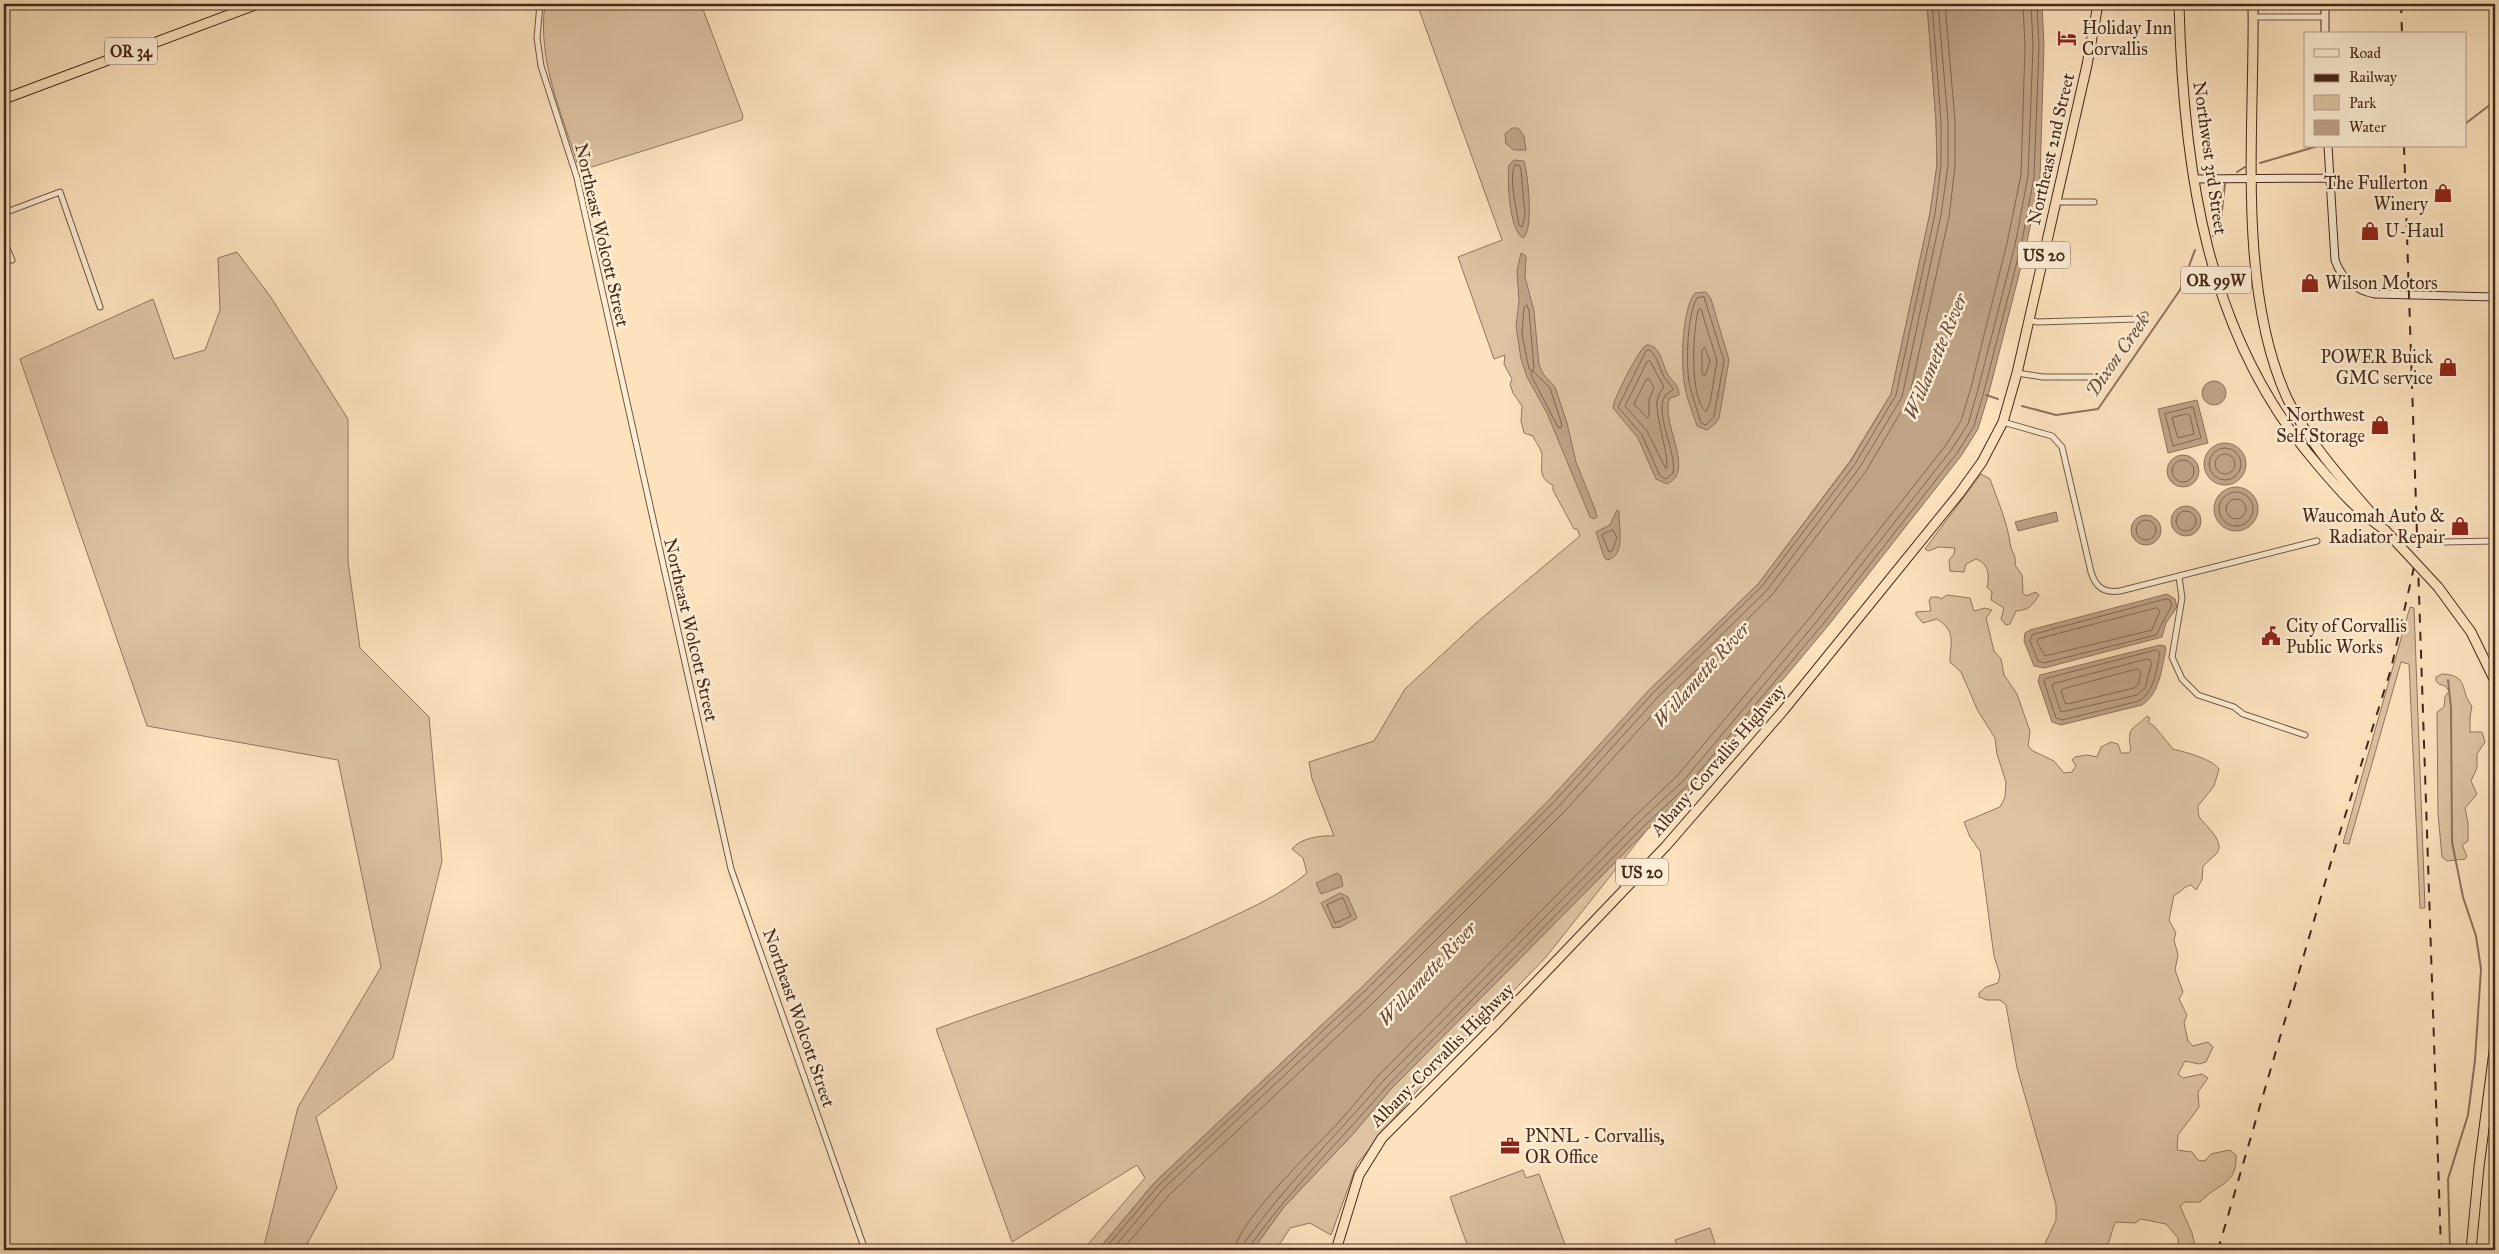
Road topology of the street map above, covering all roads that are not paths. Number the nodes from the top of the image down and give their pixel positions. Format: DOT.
graph roads {
  1 [pos="258,4"];
  2 [pos="540,4"];
  3 [pos="2098,4"];
  4 [pos="2179,4"];
  5 [pos="2253,4"];
  6 [pos="2325,4"];
  7 [pos="2254,17"];
  8 [pos="2325,17"];
  9 [pos="2325,32"];
  10 [pos="4,99"];
  11 [pos="2328,148"];
  12 [pos="2253,178"];
  13 [pos="2330,178"];
  14 [pos="2193,179"];
  15 [pos="2056,202"];
  16 [pos="2094,202"];
  17 [pos="4,213"];
  18 [pos="4,241"];
  19 [pos="12,260"];
  20 [pos="2495,296"];
  21 [pos="100,307"];
  22 [pos="2145,315"];
  23 [pos="2029,320"];
  24 [pos="2017,373"];
  25 [pos="2100,377"];
  26 [pos="2004,422"];
  27 [pos="1959,494"];
  28 [pos="2385,530"];
  29 [pos="2434,538"];
  30 [pos="2317,540"];
  31 [pos="2495,541"];
  32 [pos="2179,577"];
  33 [pos="2495,681"];
  34 [pos="2305,735"];
  35 [pos="2495,1044"];
  36 [pos="865,1250"];
  37 [pos="1336,1250"];
  38 [pos="2471,1250"];
  1 -- 10 [label="highway, OR 34"];
  2 -- 36 [label="street, Northeast Wolcott Street"];
  3 -- 15 [label="highway, Northeast 2nd Street / US 20"];
  4 -- 14 [label="highway, Northwest 3rd Street / OR 99W"];
  5 -- 7 [label="highway, OR 99W"];
  6 -- 8 [label="street"];
  7 -- 8 [label="street"];
  7 -- 12 [label="highway, OR 99W"];
  8 -- 9 [label="street"];
  11 -- 13 [label="street"];
  12 -- 13 [label="street"];
  12 -- 14 [label="street"];
  12 -- 28 [label="highway, OR 99W"];
  13 -- 20 [label="street"];
  14 -- 28 [label="highway, Northwest 3rd Street / OR 99W"];
  15 -- 16 [label="street"];
  15 -- 23 [label="highway, Northeast 2nd Street / US 20"];
  17 -- 21 [label="street"];
  18 -- 19 [label="street"];
  22 -- 23 [label="street"];
  23 -- 24 [label="highway, Northeast 2nd Street / US 20"];
  24 -- 25 [label="street"];
  24 -- 26 [label="highway, Northeast 2nd Street / US 20"];
  26 -- 27 [label="highway, Northeast 2nd Street / US 20"];
  26 -- 32 [label="street"];
  27 -- 37 [label="highway, Albany-Corvallis Highway / US 20"];
  28 -- 33 [label="highway, OR 99W, bridge"];
  29 -- 31 [label="street"];
  30 -- 32 [label="street"];
  32 -- 34 [label="street"];
  35 -- 38 [label="highway"];
}
